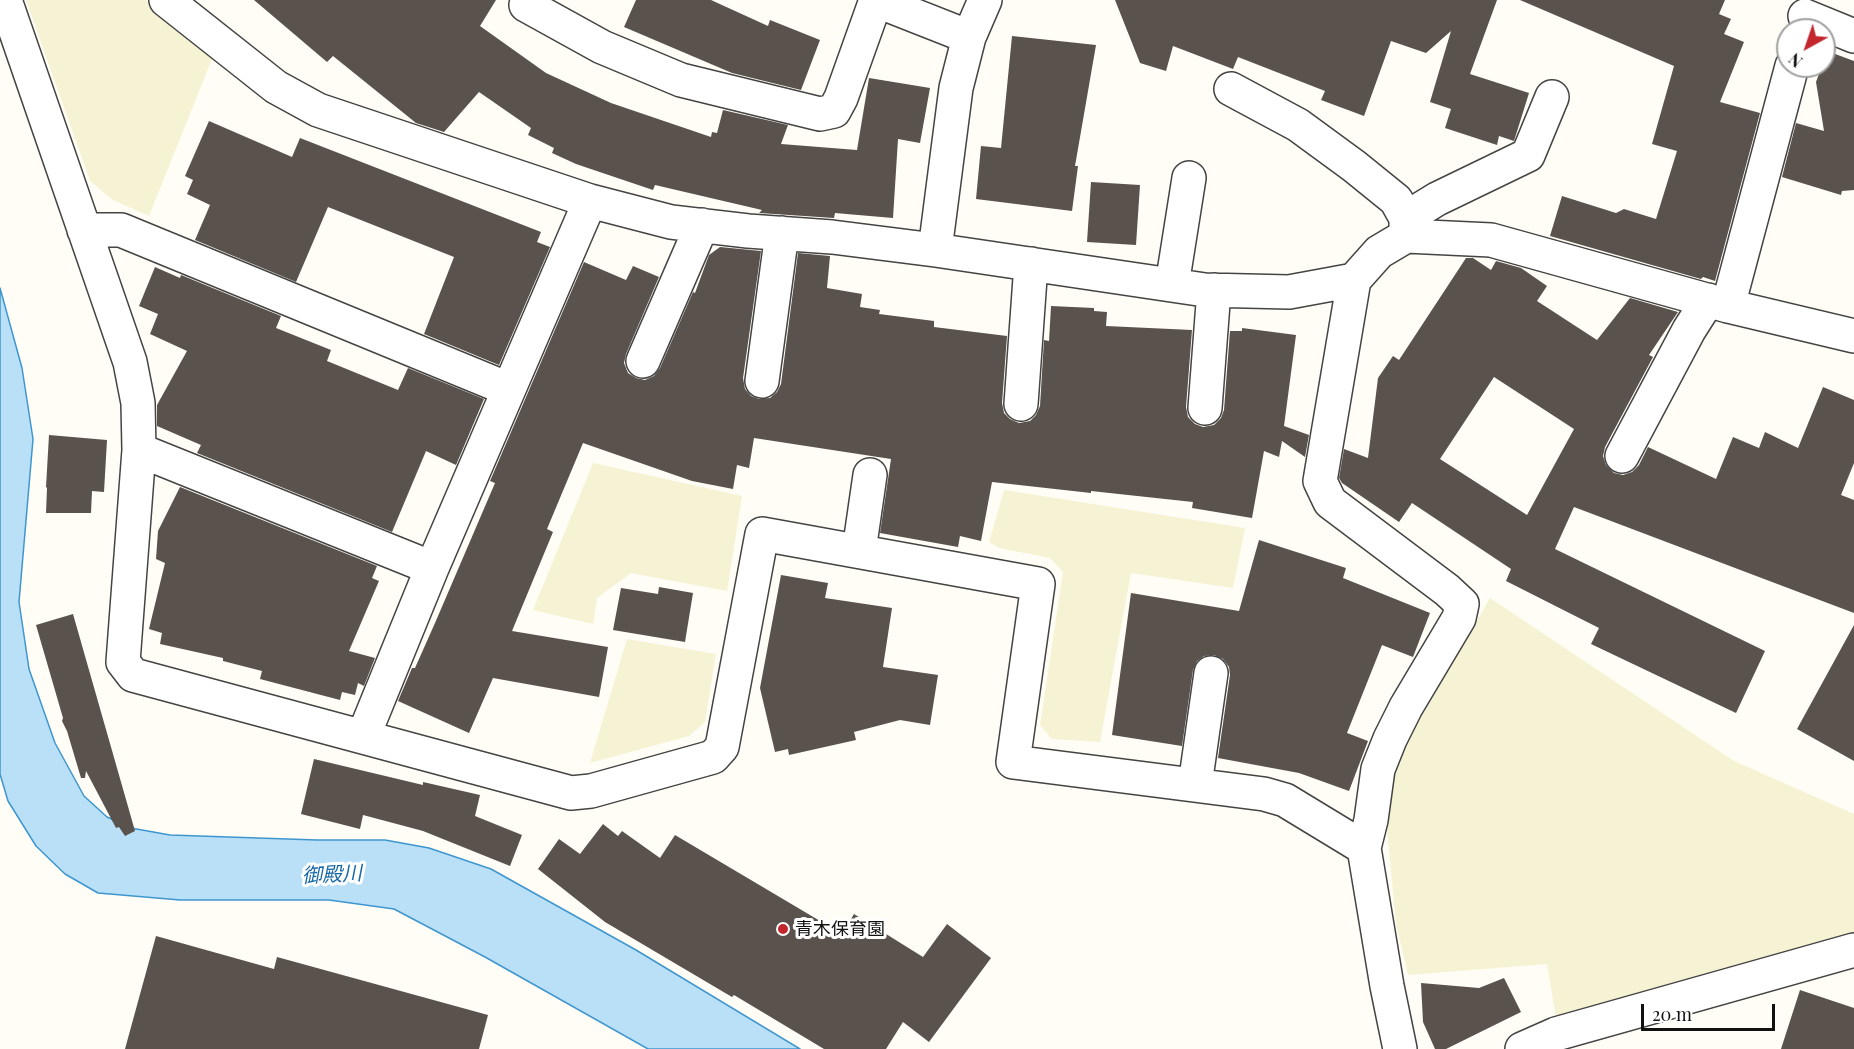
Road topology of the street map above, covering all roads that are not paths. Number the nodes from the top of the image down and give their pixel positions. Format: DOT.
graph roads {
  1 [pos="5,0"];
  2 [pos="166,0"];
  3 [pos="529,0"];
  4 [pos="876,0"];
  5 [pos="985,0"];
  6 [pos="1799,10"];
  7 [pos="1854,36"];
  8 [pos="969,37"];
  9 [pos="1788,78"];
  10 [pos="1232,89"];
  11 [pos="1552,97"];
  12 [pos="1189,178"];
  13 [pos="590,201"];
  14 [pos="702,225"];
  15 [pos="1406,227"];
  16 [pos="84,230"];
  17 [pos="782,233"];
  18 [pos="935,250"];
  19 [pos="1031,264"];
  20 [pos="1354,280"];
  21 [pos="1172,285"];
  22 [pos="1214,290"];
  23 [pos="1718,303"];
  24 [pos="1854,336"];
  25 [pos="644,361"];
  26 [pos="762,381"];
  27 [pos="508,389"];
  28 [pos="1021,404"];
  29 [pos="1205,408"];
  30 [pos="140,450"];
  31 [pos="1622,456"];
  32 [pos="870,475"];
  33 [pos="859,551"];
  34 [pos="432,568"];
  35 [pos="1211,673"];
  36 [pos="363,737"];
  37 [pos="1195,785"];
  38 [pos="1364,848"];
  39 [pos="1854,950"];
  40 [pos="1400,1049"];
  41 [pos="1522,1049"];
  1 -- 16 [label="street"];
  2 -- 13 [label="street"];
  3 -- 4 [label="street"];
  4 -- 8 [label="street"];
  5 -- 8 [label="street"];
  6 -- 7 [label="street"];
  8 -- 18 [label="street"];
  9 -- 23 [label="street"];
  10 -- 15 [label="street"];
  11 -- 15 [label="street"];
  12 -- 21 [label="street"];
  13 -- 14 [label="street"];
  13 -- 27 [label="street"];
  14 -- 17 [label="street"];
  14 -- 25 [label="street"];
  15 -- 20 [label="street"];
  15 -- 23 [label="street"];
  16 -- 27 [label="street"];
  16 -- 30 [label="street"];
  17 -- 18 [label="street"];
  17 -- 26 [label="street"];
  18 -- 19 [label="street"];
  19 -- 21 [label="street"];
  19 -- 28 [label="street"];
  20 -- 22 [label="street"];
  20 -- 38 [label="street"];
  21 -- 22 [label="street"];
  22 -- 29 [label="street"];
  23 -- 24 [label="street"];
  23 -- 31 [label="street"];
  27 -- 34 [label="street"];
  30 -- 34 [label="street"];
  30 -- 36 [label="street"];
  32 -- 33 [label="street"];
  33 -- 36 [label="street"];
  33 -- 37 [label="street"];
  34 -- 36 [label="street"];
  35 -- 37 [label="street"];
  37 -- 38 [label="street"];
  38 -- 40 [label="street"];
  39 -- 41 [label="street"];
}
